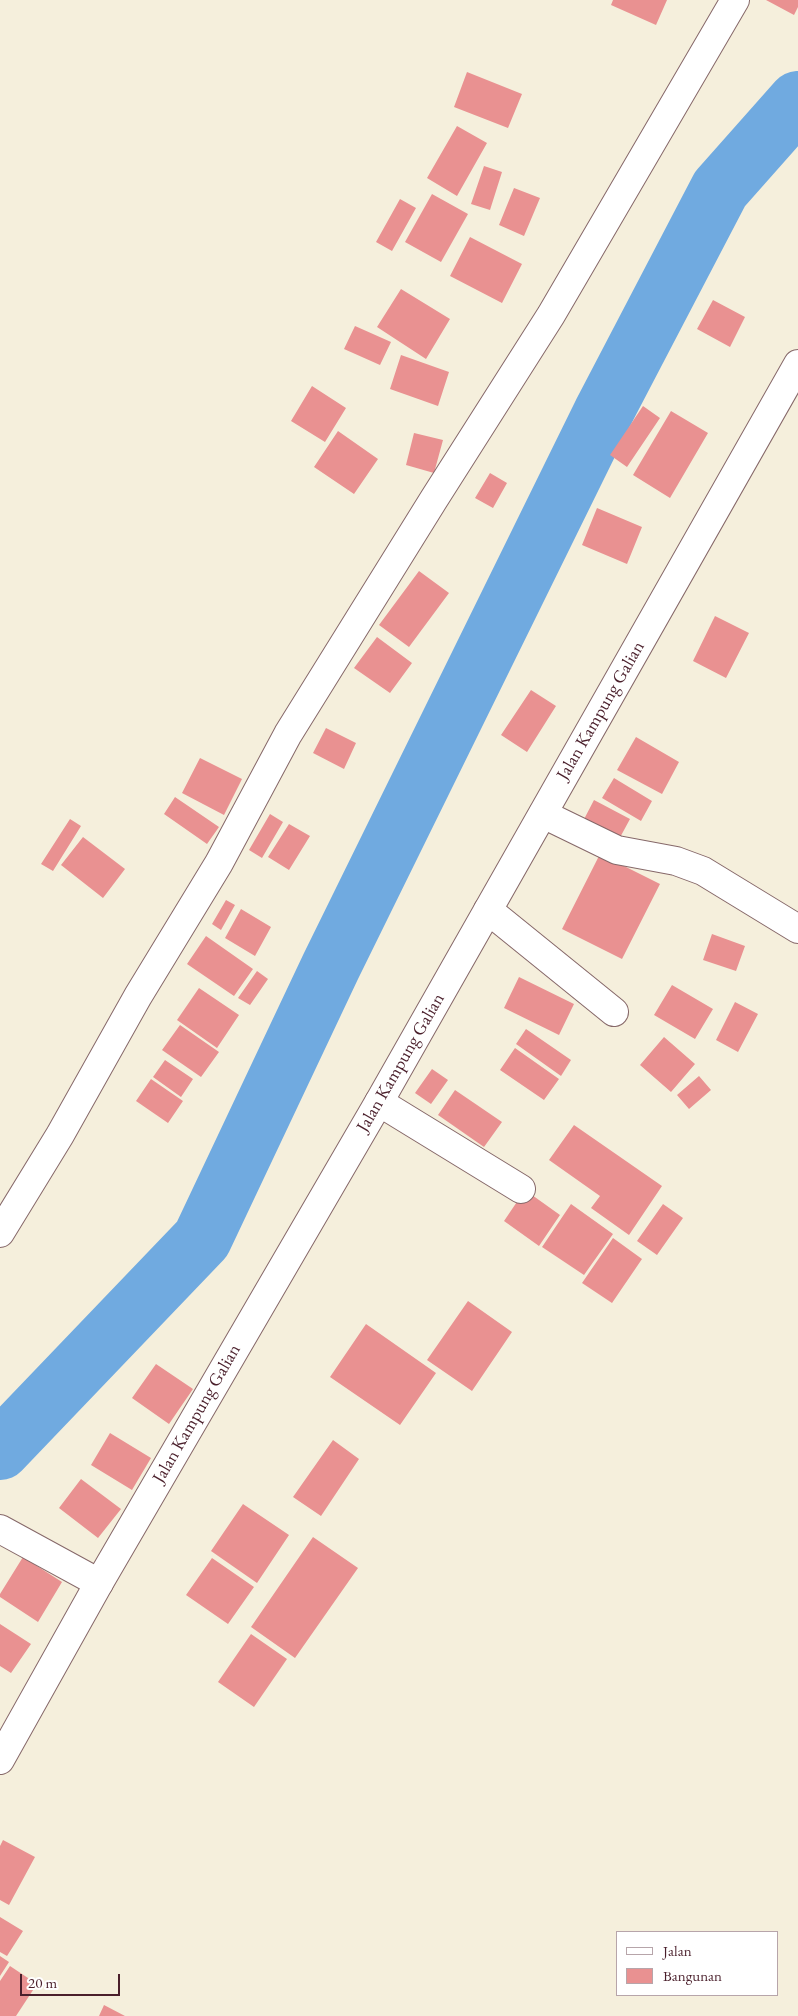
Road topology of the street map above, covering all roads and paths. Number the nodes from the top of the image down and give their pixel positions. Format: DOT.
graph roads {
  1 [pos="735,0"];
  2 [pos="798,364"];
  3 [pos="543,814"];
  4 [pos="488,910"];
  5 [pos="798,929"];
  6 [pos="614,1012"];
  7 [pos="379,1102"];
  8 [pos="521,1189"];
  9 [pos="0,1233"];
  10 [pos="0,1529"];
  11 [pos="99,1583"];
  12 [pos="0,1760"];
  1 -- 9 [label="street"];
  2 -- 3 [label="street, Jalan Kampung Galian"];
  3 -- 4 [label="street, Jalan Kampung Galian"];
  3 -- 5 [label="street"];
  4 -- 6 [label="street"];
  4 -- 7 [label="street, Jalan Kampung Galian"];
  7 -- 8 [label="street"];
  7 -- 11 [label="street, Jalan Kampung Galian"];
  10 -- 11 [label="street"];
  11 -- 12 [label="street, Jalan Kampung Galian"];
}
